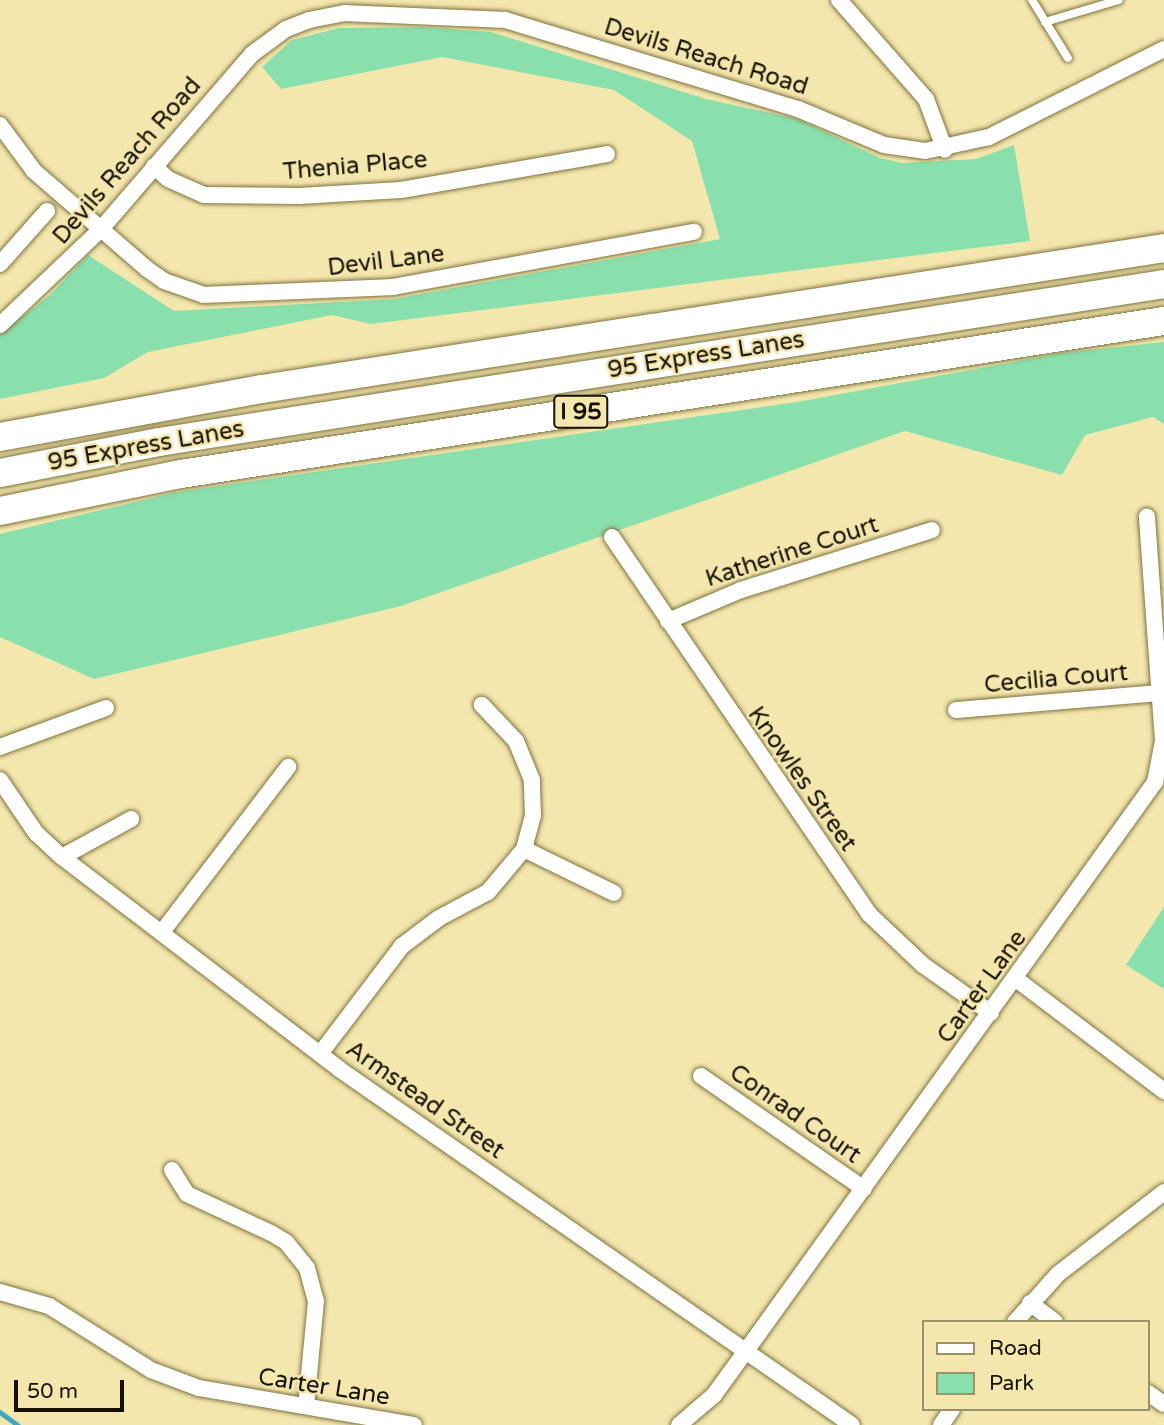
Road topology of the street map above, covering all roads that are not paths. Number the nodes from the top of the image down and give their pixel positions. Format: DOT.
graph roads {
  1 [pos="839,0"];
  2 [pos="1032,0"];
  3 [pos="1119,0"];
  4 [pos="350,7"];
  5 [pos="1045,22"];
  6 [pos="1164,48"];
  7 [pos="1068,58"];
  8 [pos="0,125"];
  9 [pos="945,150"];
  10 [pos="607,154"];
  11 [pos="154,166"];
  12 [pos="47,211"];
  13 [pos="101,229"];
  14 [pos="694,232"];
  15 [pos="1164,248"];
  16 [pos="0,264"];
  17 [pos="1164,284"];
  18 [pos="1164,321"];
  19 [pos="0,325"];
  20 [pos="0,437"];
  21 [pos="0,473"];
  22 [pos="0,511"];
  23 [pos="1147,517"];
  24 [pos="932,530"];
  25 [pos="612,537"];
  26 [pos="668,621"];
  27 [pos="1160,693"];
  28 [pos="482,705"];
  29 [pos="106,708"];
  30 [pos="956,710"];
  31 [pos="0,747"];
  32 [pos="288,766"];
  33 [pos="0,780"];
  34 [pos="131,819"];
  35 [pos="524,849"];
  36 [pos="62,857"];
  37 [pos="614,894"];
  38 [pos="162,932"];
  39 [pos="1016,979"];
  40 [pos="991,1013"];
  41 [pos="320,1054"];
  42 [pos="701,1076"];
  43 [pos="1164,1091"];
  44 [pos="172,1170"];
  45 [pos="864,1189"];
  46 [pos="1164,1192"];
  47 [pos="0,1292"];
  48 [pos="1030,1303"];
  49 [pos="1017,1320"];
  50 [pos="1052,1320"];
  51 [pos="746,1351"];
  52 [pos="306,1406"];
  53 [pos="414,1425"];
  54 [pos="679,1425"];
  55 [pos="852,1425"];
  1 -- 9 [label="street"];
  2 -- 5 [label="lane"];
  3 -- 5 [label="lane"];
  4 -- 9 [label="street, Devils Reach Road"];
  4 -- 11 [label="street, Devils Reach Road"];
  5 -- 7 [label="lane"];
  6 -- 9 [label="street, Devils Reach Road"];
  8 -- 13 [label="street, Devil Lane"];
  10 -- 11 [label="street, Thenia Place"];
  11 -- 13 [label="street, Devils Reach Road"];
  12 -- 16 [label="street"];
  13 -- 14 [label="street, Devil Lane"];
  13 -- 19 [label="street, Devils Reach Road"];
  15 -- 20 [label="highway"];
  17 -- 21 [label="highway, 95 Express Lanes"];
  18 -- 22 [label="highway, I 95"];
  23 -- 27 [label="street, Carter Lane"];
  24 -- 26 [label="street, Katherine Court"];
  25 -- 26 [label="street, Knowles Street"];
  26 -- 40 [label="street, Knowles Street"];
  27 -- 30 [label="street, Cecilia Court"];
  27 -- 39 [label="street, Carter Lane"];
  28 -- 35 [label="street"];
  29 -- 31 [label="street"];
  32 -- 38 [label="street"];
  33 -- 36 [label="street, Armstead Street"];
  34 -- 36 [label="street"];
  35 -- 37 [label="street"];
  35 -- 41 [label="street"];
  36 -- 38 [label="street, Armstead Street"];
  38 -- 41 [label="street, Armstead Street"];
  39 -- 40 [label="street, Carter Lane"];
  39 -- 43 [label="street"];
  40 -- 45 [label="street, Carter Lane"];
  41 -- 51 [label="street, Armstead Street"];
  42 -- 45 [label="street, Conrad Court"];
  44 -- 52 [label="street"];
  45 -- 51 [label="street, Carter Lane"];
  46 -- 48 [label="street"];
  47 -- 52 [label="street, Carter Lane"];
  48 -- 49 [label="street"];
  48 -- 50 [label="street"];
  51 -- 54 [label="street, Carter Lane"];
  51 -- 55 [label="street, Armstead Street"];
  52 -- 53 [label="street, Carter Lane"];
}
